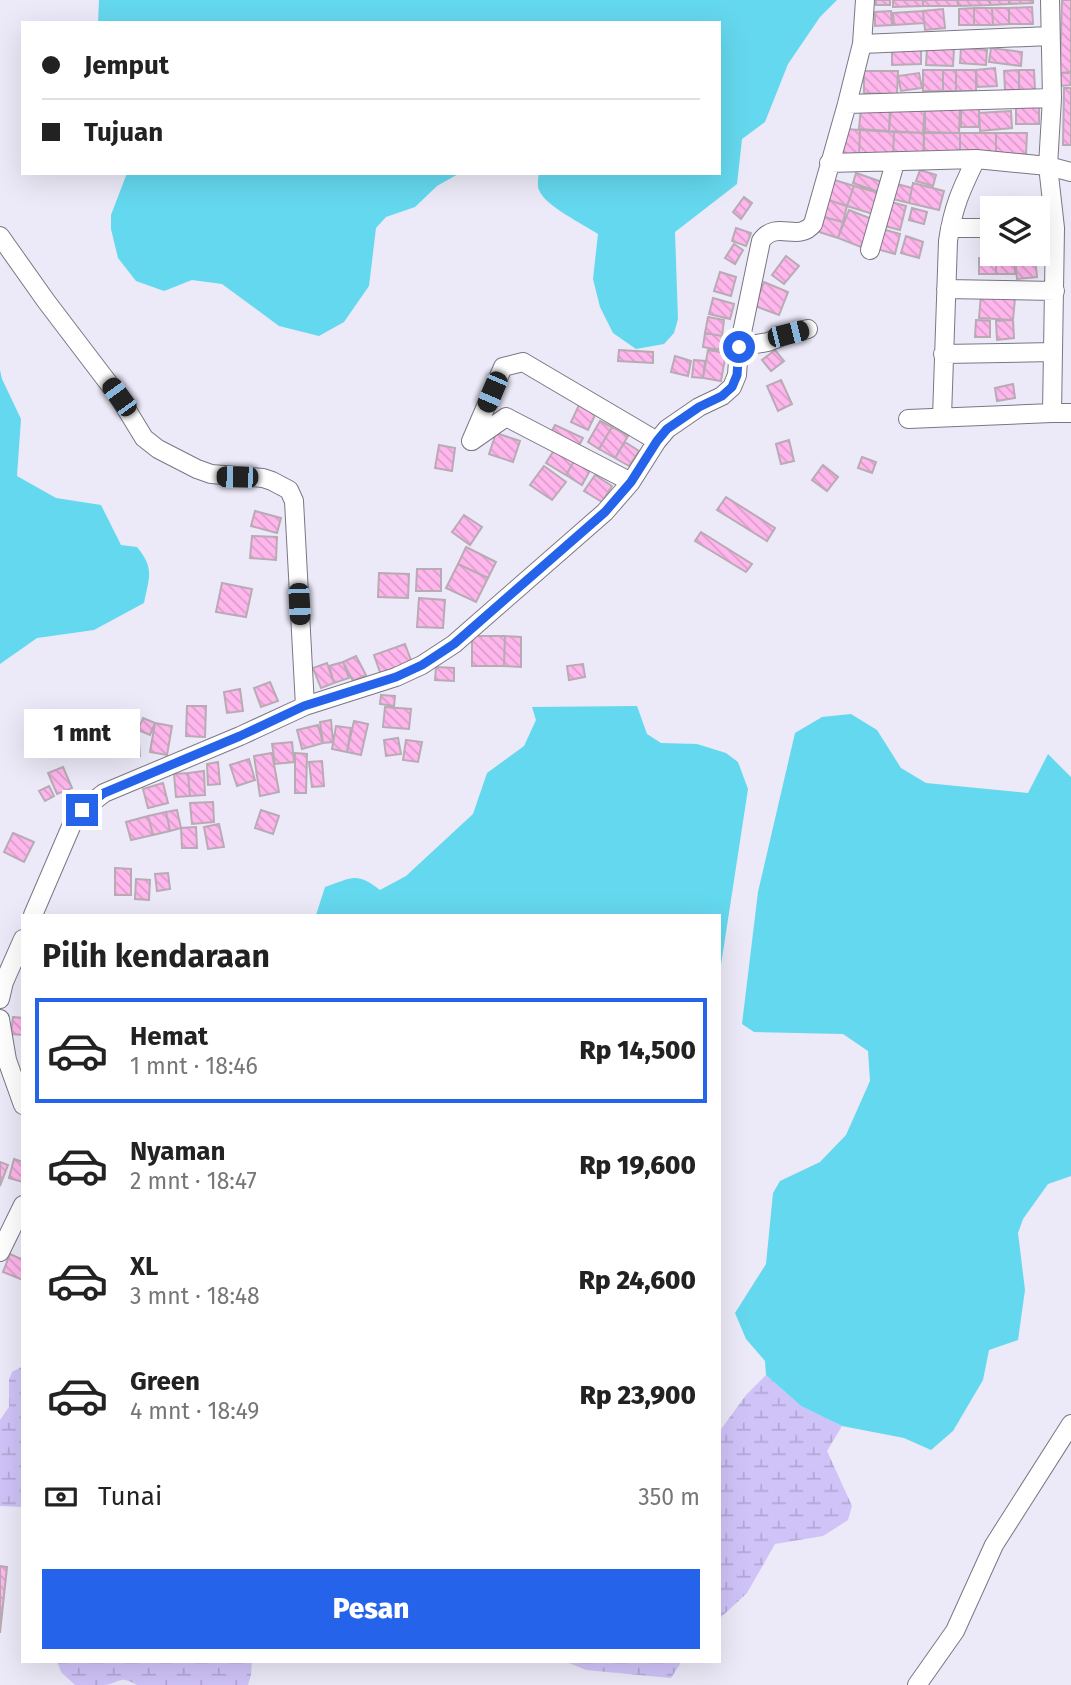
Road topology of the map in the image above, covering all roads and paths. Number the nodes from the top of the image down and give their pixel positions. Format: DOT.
graph roads {
  1 [pos="865,0"];
  2 [pos="1050,0"];
  3 [pos="1051,37"];
  4 [pos="862,44"];
  5 [pos="1052,98"];
  6 [pos="848,104"];
  7 [pos="976,159"];
  8 [pos="830,163"];
  9 [pos="895,163"];
  10 [pos="1048,166"];
  11 [pos="1071,172"];
  12 [pos="1047,196"];
  13 [pos="950,228"];
  14 [pos="980,228"];
  15 [pos="0,236"];
  16 [pos="870,250"];
  17 [pos="1050,256"];
  18 [pos="946,289"];
  19 [pos="1055,291"];
  20 [pos="808,330"];
  21 [pos="739,347"];
  22 [pos="1053,352"];
  23 [pos="943,354"];
  24 [pos="1052,413"];
  25 [pos="1071,413"];
  26 [pos="942,417"];
  27 [pos="908,419"];
  28 [pos="657,441"];
  29 [pos="631,482"];
  30 [pos="304,706"];
  31 [pos="33,914"];
  32 [pos="21,944"];
  33 [pos="0,999"];
  34 [pos="0,1019"];
  35 [pos="21,1099"];
  36 [pos="21,1209"];
  37 [pos="0,1252"];
  38 [pos="1071,1424"];
  39 [pos="917,1685"];
  1 -- 4 [label="street"];
  2 -- 3 [label="street"];
  3 -- 4 [label="street"];
  3 -- 5 [label="street"];
  4 -- 6 [label="street"];
  5 -- 6 [label="street"];
  5 -- 10 [label="street"];
  6 -- 8 [label="street"];
  7 -- 9 [label="street"];
  7 -- 10 [label="street"];
  7 -- 13 [label="street"];
  8 -- 9 [label="street"];
  8 -- 21 [label="street"];
  9 -- 16 [label="street"];
  10 -- 11 [label="street"];
  10 -- 12 [label="street"];
  13 -- 14 [label="street"];
  13 -- 18 [label="street"];
  15 -- 30 [label="street"];
  17 -- 19 [label="street"];
  18 -- 19 [label="street"];
  18 -- 23 [label="street"];
  19 -- 22 [label="street"];
  20 -- 21 [label="street"];
  21 -- 28 [label="street"];
  22 -- 23 [label="street"];
  22 -- 24 [label="street"];
  23 -- 26 [label="street"];
  24 -- 25 [label="street"];
  24 -- 26 [label="street"];
  26 -- 27 [label="street"];
  28 -- 29 [label="street"];
  28 -- 29 [label="street"];
  29 -- 30 [label="street"];
  30 -- 31 [label="street"];
  32 -- 33 [label="street"];
  34 -- 35 [label="street"];
  36 -- 37 [label="street"];
  38 -- 39 [label="street"];
}
